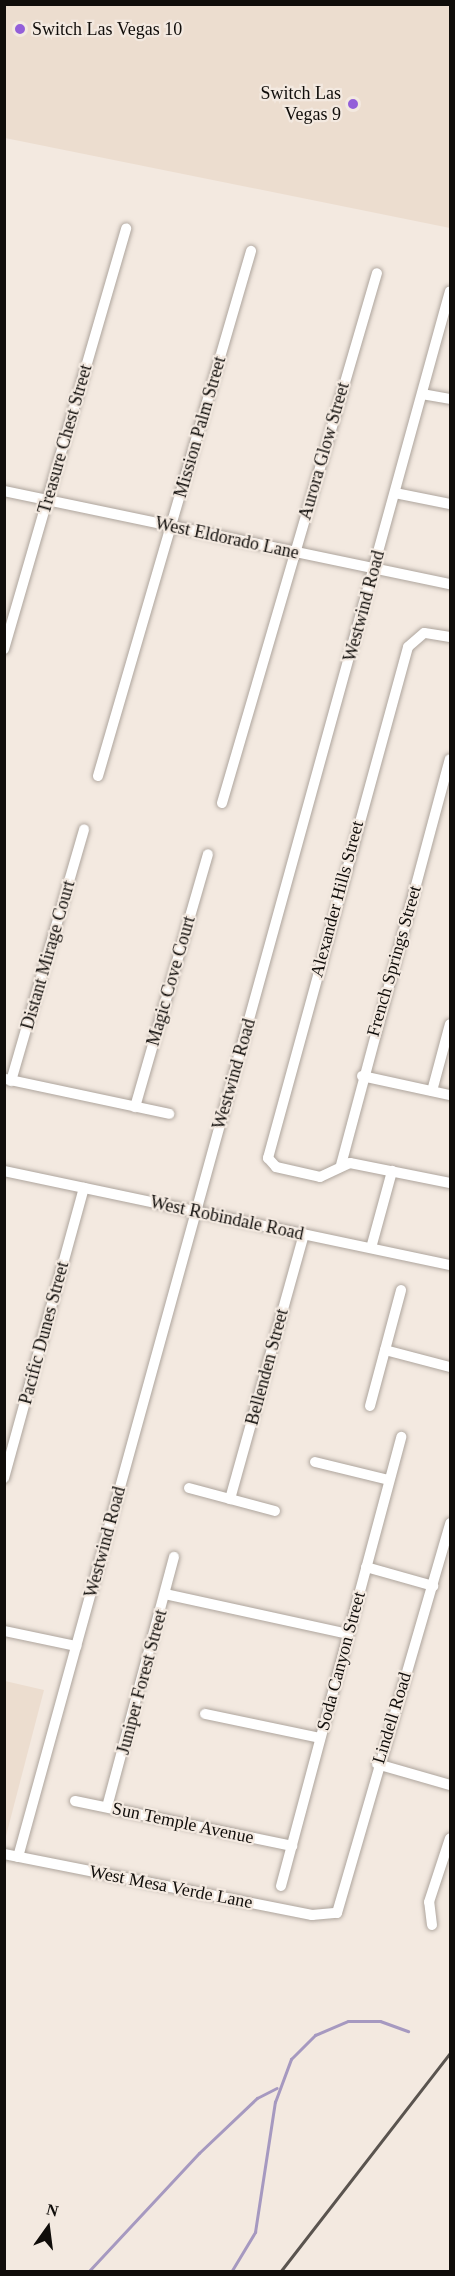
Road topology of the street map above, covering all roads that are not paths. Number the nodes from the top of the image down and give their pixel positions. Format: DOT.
graph roads {
  1 [pos="126,228"];
  2 [pos="251,251"];
  3 [pos="377,273"];
  4 [pos="450,292"];
  5 [pos="422,394"];
  6 [pos="450,399"];
  7 [pos="4,491"];
  8 [pos="395,493"];
  9 [pos="48,500"];
  10 [pos="450,504"];
  11 [pos="171,526"];
  12 [pos="295,552"];
  13 [pos="375,568"];
  14 [pos="450,584"];
  15 [pos="450,637"];
  16 [pos="4,650"];
  17 [pos="450,759"];
  18 [pos="98,776"];
  19 [pos="222,803"];
  20 [pos="84,829"];
  21 [pos="208,854"];
  22 [pos="450,1024"];
  23 [pos="362,1076"];
  24 [pos="8,1080"];
  25 [pos="432,1091"];
  26 [pos="450,1095"];
  27 [pos="135,1107"];
  28 [pos="169,1114"];
  29 [pos="341,1165"];
  30 [pos="4,1171"];
  31 [pos="392,1172"];
  32 [pos="450,1184"];
  33 [pos="84,1188"];
  34 [pos="196,1211"];
  35 [pos="303,1234"];
  36 [pos="371,1248"];
  37 [pos="450,1265"];
  38 [pos="401,1290"];
  39 [pos="385,1350"];
  40 [pos="450,1367"];
  41 [pos="370,1406"];
  42 [pos="400,1437"];
  43 [pos="315,1462"];
  44 [pos="4,1478"];
  45 [pos="389,1480"];
  46 [pos="189,1488"];
  47 [pos="230,1499"];
  48 [pos="275,1511"];
  49 [pos="450,1523"];
  50 [pos="174,1557"];
  51 [pos="366,1567"];
  52 [pos="433,1586"];
  53 [pos="165,1594"];
  54 [pos="4,1630"];
  55 [pos="348,1634"];
  56 [pos="76,1646"];
  57 [pos="205,1714"];
  58 [pos="320,1738"];
  59 [pos="377,1764"];
  60 [pos="450,1785"];
  61 [pos="75,1801"];
  62 [pos="107,1808"];
  63 [pos="450,1838"];
  64 [pos="292,1846"];
  65 [pos="4,1854"];
  66 [pos="18,1857"];
  67 [pos="281,1886"];
  68 [pos="337,1913"];
  69 [pos="432,1925"];
  1 -- 9 [label="street, Treasure Chest Street"];
  2 -- 11 [label="street, Mission Palm Street"];
  3 -- 12 [label="street, Aurora Glow Street"];
  4 -- 5 [label="street, Westwind Road"];
  5 -- 6 [label="street"];
  5 -- 8 [label="street, Westwind Road"];
  7 -- 9 [label="street, West Eldorado Lane"];
  8 -- 10 [label="street"];
  8 -- 13 [label="street, Westwind Road"];
  9 -- 11 [label="street, West Eldorado Lane"];
  9 -- 16 [label="street, Treasure Chest Street"];
  11 -- 12 [label="street, West Eldorado Lane"];
  11 -- 18 [label="street, Mission Palm Street"];
  12 -- 13 [label="street, West Eldorado Lane"];
  12 -- 19 [label="street, Aurora Glow Street"];
  13 -- 14 [label="street, West Eldorado Lane"];
  13 -- 34 [label="street, Westwind Road"];
  15 -- 29 [label="street, Alexander Hills Street"];
  17 -- 23 [label="street, French Springs Street"];
  20 -- 24 [label="street, Distant Mirage Court"];
  21 -- 27 [label="street, Magic Cove Court"];
  22 -- 25 [label="street"];
  23 -- 25 [label="street"];
  23 -- 29 [label="street, French Springs Street"];
  24 -- 27 [label="street"];
  25 -- 26 [label="street"];
  27 -- 28 [label="street"];
  29 -- 31 [label="street"];
  30 -- 33 [label="street, West Robindale Road"];
  31 -- 32 [label="street"];
  31 -- 36 [label="street"];
  33 -- 34 [label="street, West Robindale Road"];
  33 -- 44 [label="street, Pacific Dunes Street"];
  34 -- 35 [label="street, West Robindale Road"];
  34 -- 56 [label="street, Westwind Road"];
  35 -- 36 [label="street, West Robindale Road"];
  35 -- 47 [label="street, Bellenden Street"];
  36 -- 37 [label="street, West Robindale Road"];
  38 -- 39 [label="street"];
  39 -- 40 [label="street"];
  39 -- 41 [label="street"];
  42 -- 45 [label="street, Soda Canyon Street"];
  43 -- 45 [label="street"];
  45 -- 51 [label="street, Soda Canyon Street"];
  46 -- 47 [label="street"];
  47 -- 48 [label="street"];
  49 -- 52 [label="street, Lindell Road"];
  50 -- 53 [label="street, Juniper Forest Street"];
  51 -- 52 [label="street"];
  51 -- 55 [label="street, Soda Canyon Street"];
  52 -- 59 [label="street, Lindell Road"];
  53 -- 55 [label="street"];
  53 -- 62 [label="street, Juniper Forest Street"];
  54 -- 56 [label="street"];
  55 -- 58 [label="street, Soda Canyon Street"];
  56 -- 66 [label="street, Westwind Road"];
  57 -- 58 [label="street"];
  58 -- 64 [label="street, Soda Canyon Street"];
  59 -- 60 [label="street"];
  59 -- 68 [label="street, Lindell Road"];
  61 -- 62 [label="street, Sun Temple Avenue"];
  62 -- 64 [label="street, Sun Temple Avenue"];
  63 -- 69 [label="street"];
  64 -- 67 [label="street, Soda Canyon Street"];
  65 -- 66 [label="street, West Mesa Verde Lane"];
  66 -- 68 [label="street, West Mesa Verde Lane"];
}
